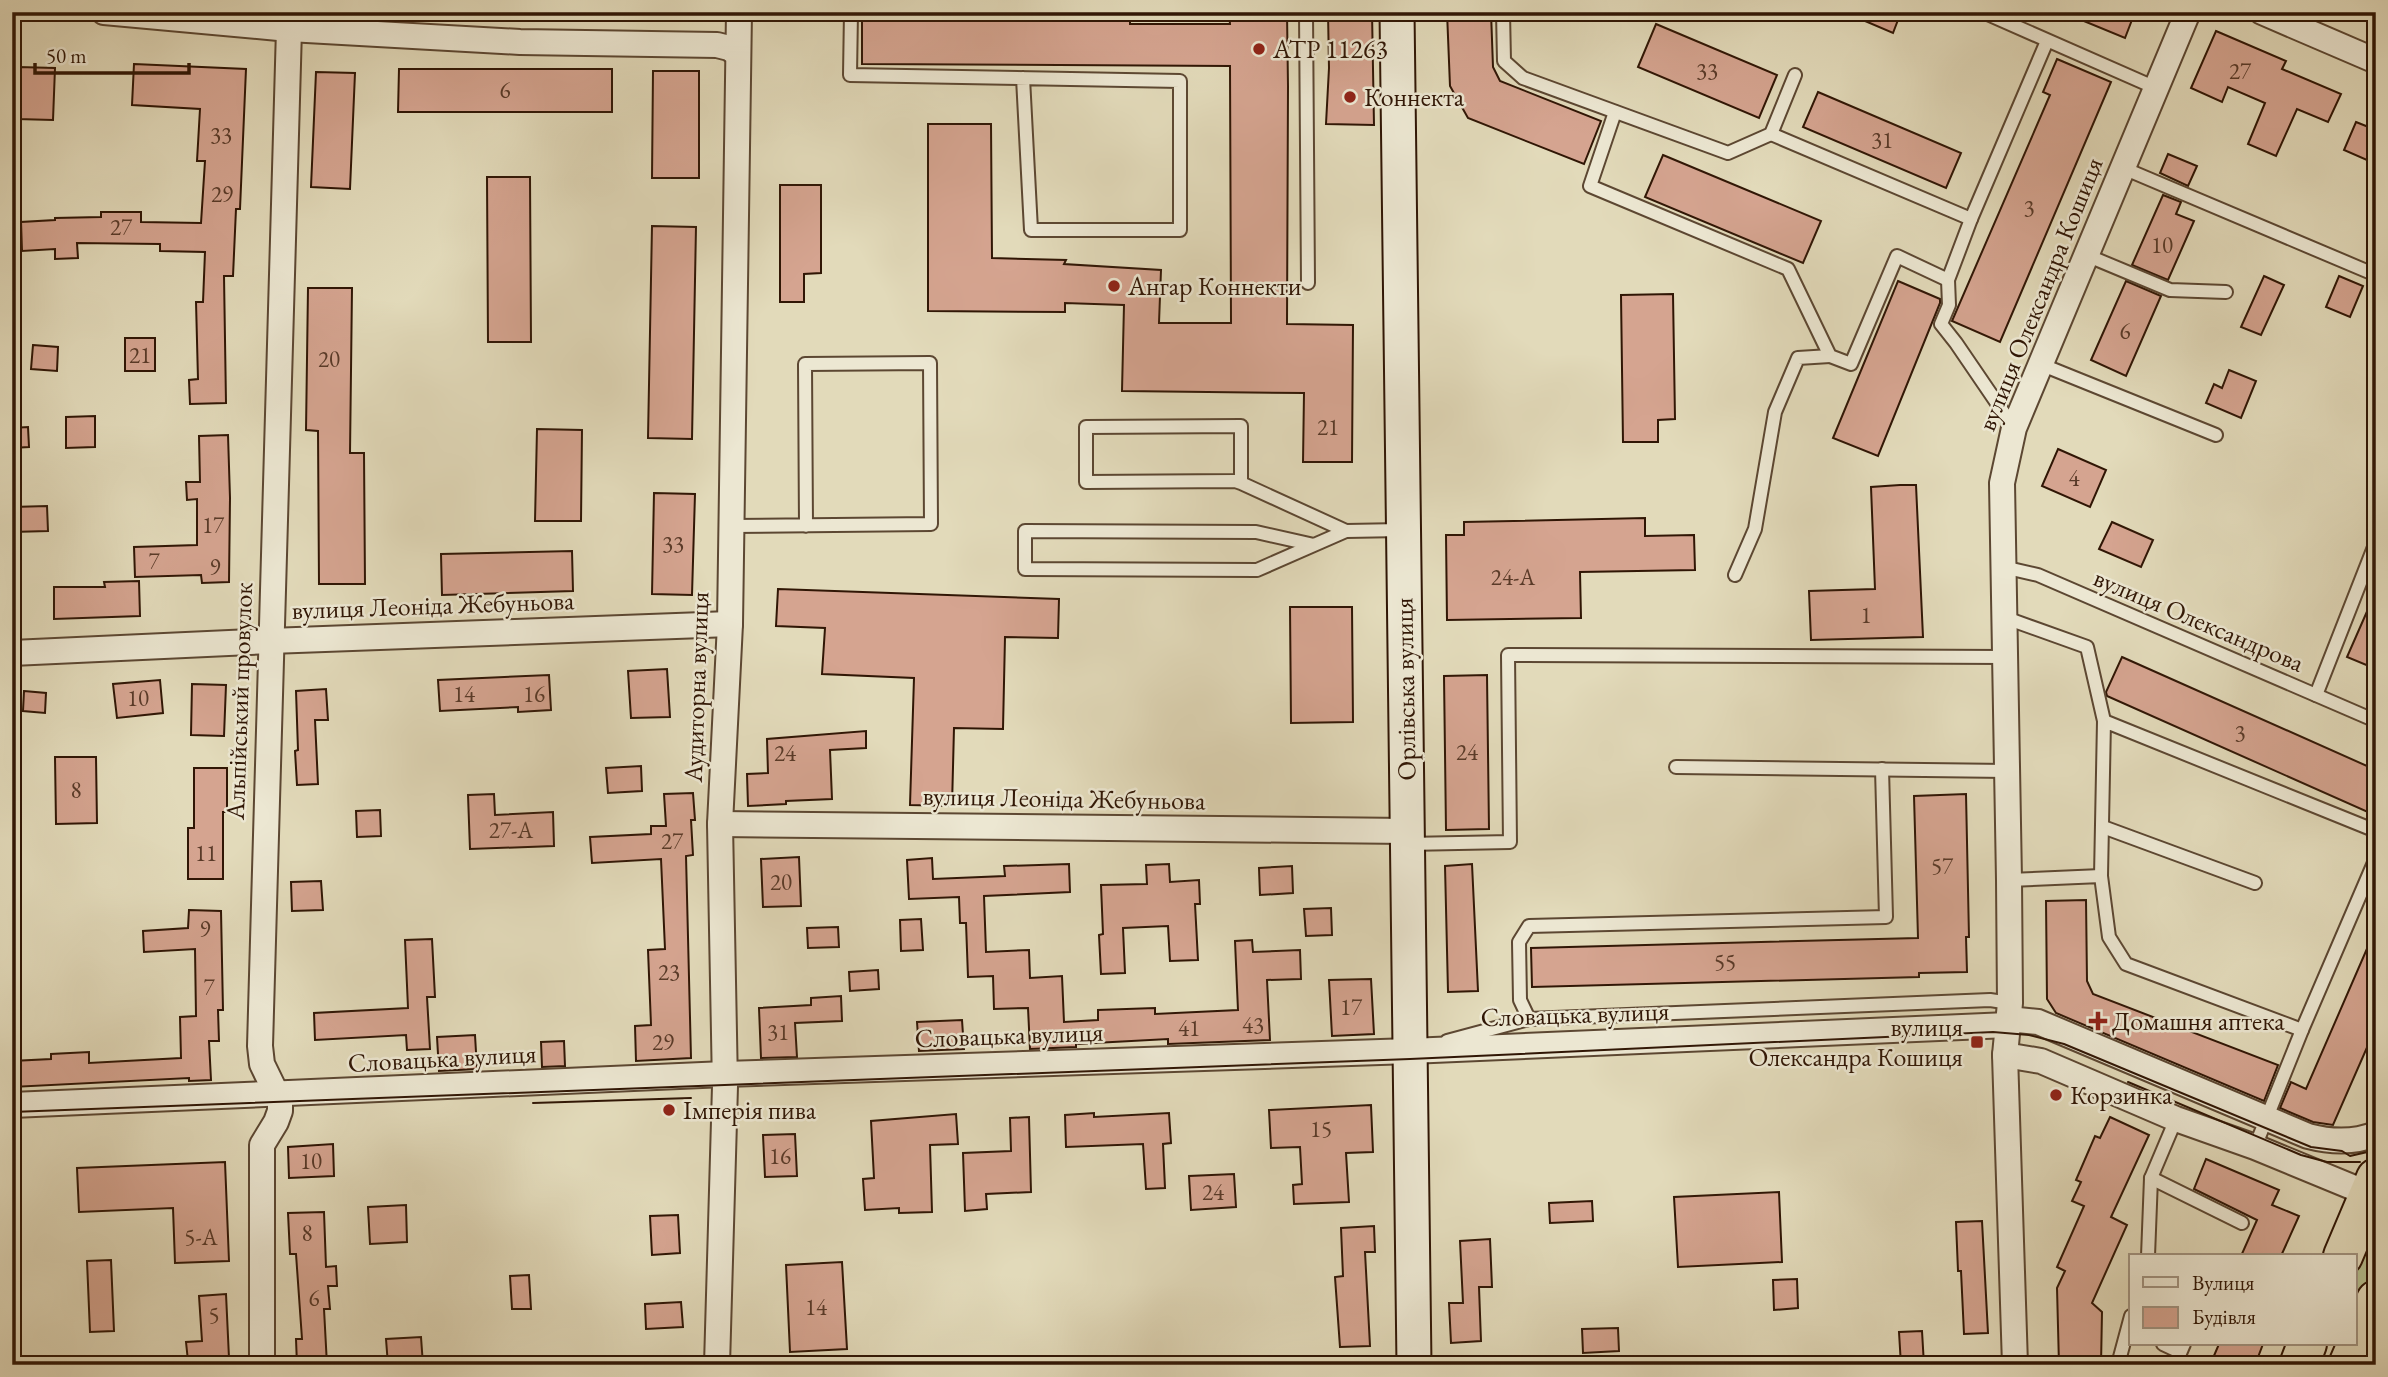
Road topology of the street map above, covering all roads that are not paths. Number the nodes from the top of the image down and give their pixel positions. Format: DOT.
graph roads {
  1 [pos="104,12"];
  2 [pos="739,12"];
  3 [pos="851,12"];
  4 [pos="1306,12"];
  5 [pos="1396,12"];
  6 [pos="1503,12"];
  7 [pos="1983,12"];
  8 [pos="2188,12"];
  9 [pos="2262,12"];
  10 [pos="289,29"];
  11 [pos="2048,41"];
  12 [pos="738,54"];
  13 [pos="2376,61"];
  14 [pos="1795,75"];
  15 [pos="1023,78"];
  16 [pos="2156,88"];
  17 [pos="1615,112"];
  18 [pos="1771,134"];
  19 [pos="2123,168"];
  20 [pos="1971,219"];
  21 [pos="2086,255"];
  22 [pos="2376,275"];
  23 [pos="1948,280"];
  24 [pos="1308,283"];
  25 [pos="2225,292"];
  26 [pos="1830,356"];
  27 [pos="2040,365"];
  28 [pos="2014,428"];
  29 [pos="2216,435"];
  30 [pos="1241,483"];
  31 [pos="731,526"];
  32 [pos="806,526"];
  33 [pos="1402,530"];
  34 [pos="1346,531"];
  35 [pos="2376,542"];
  36 [pos="1314,545"];
  37 [pos="2003,567"];
  38 [pos="1735,575"];
  39 [pos="2006,618"];
  40 [pos="730,624"];
  41 [pos="270,641"];
  42 [pos="12,653"];
  43 [pos="2006,657"];
  44 [pos="2316,695"];
  45 [pos="2376,721"];
  46 [pos="2105,722"];
  47 [pos="1676,767"];
  48 [pos="1882,769"];
  49 [pos="2008,771"];
  50 [pos="720,824"];
  51 [pos="2103,827"];
  52 [pos="2376,831"];
  53 [pos="1407,837"];
  54 [pos="2376,858"];
  55 [pos="2102,876"];
  56 [pos="2009,880"];
  57 [pos="2255,883"];
  58 [pos="2008,1016"];
  59 [pos="1529,1019"];
  60 [pos="2301,1030"];
  61 [pos="1410,1051"];
  62 [pos="2005,1055"];
  63 [pos="724,1074"];
  64 [pos="278,1095"];
  65 [pos="12,1105"];
  66 [pos="2176,1119"];
  67 [pos="2267,1119"];
  68 [pos="2376,1134"];
  69 [pos="2255,1147"];
  70 [pos="2151,1178"];
  71 [pos="2372,1186"];
  72 [pos="2242,1223"];
  73 [pos="2148,1254"];
  74 [pos="2344,1254"];
  75 [pos="2376,1300"];
  76 [pos="2129,1327"];
  77 [pos="2306,1346"];
  78 [pos="2182,1348"];
  79 [pos="262,1365"];
  80 [pos="717,1365"];
  81 [pos="1414,1365"];
  82 [pos="2015,1365"];
  83 [pos="2121,1365"];
  84 [pos="2175,1365"];
  85 [pos="2299,1365"];
  86 [pos="2348,1365"];
  1 -- 10 [label="street"];
  2 -- 12 [label="street, Аудиторна вулиця"];
  3 -- 15 [label="lane"];
  4 -- 24 [label="lane"];
  5 -- 33 [label="street, Орлівська вулиця"];
  6 -- 17 [label="lane"];
  7 -- 11 [label="lane"];
  8 -- 16 [label="street, вулиця Олександра Кошиця"];
  9 -- 13 [label="street"];
  10 -- 12 [label="street"];
  10 -- 41 [label="street, Альпійський провулок"];
  11 -- 16 [label="lane"];
  11 -- 20 [label="lane"];
  12 -- 31 [label="street, Аудиторна вулиця"];
  14 -- 18 [label="lane"];
  15 -- 15 [label="lane"];
  16 -- 19 [label="street, вулиця Олександра Кошиця"];
  17 -- 18 [label="lane"];
  17 -- 26 [label="lane"];
  18 -- 20 [label="lane"];
  19 -- 21 [label="street, вулиця Олександра Кошиця"];
  19 -- 22 [label="lane"];
  20 -- 23 [label="lane"];
  21 -- 25 [label="lane"];
  21 -- 27 [label="street, вулиця Олександра Кошиця"];
  23 -- 26 [label="lane"];
  23 -- 28 [label="lane"];
  26 -- 38 [label="lane"];
  27 -- 28 [label="street, вулиця Олександра Кошиця"];
  27 -- 29 [label="lane"];
  28 -- 37 [label="street, вулиця Олександра Кошиця"];
  30 -- 30 [label="lane"];
  30 -- 34 [label="lane"];
  31 -- 32 [label="lane"];
  31 -- 40 [label="street, Аудиторна вулиця"];
  32 -- 32 [label="lane"];
  33 -- 34 [label="lane"];
  33 -- 53 [label="street, Орлівська вулиця"];
  34 -- 36 [label="lane"];
  35 -- 44 [label="lane"];
  36 -- 36 [label="lane"];
  37 -- 39 [label="street, вулиця Олександра Кошиця"];
  37 -- 44 [label="lane, вулиця Олександрова"];
  39 -- 43 [label="street, вулиця Олександра Кошиця"];
  39 -- 46 [label="lane"];
  40 -- 41 [label="street, вулиця Леоніда Жебуньова"];
  40 -- 50 [label="street, Аудиторна вулиця"];
  41 -- 42 [label="street, вулиця Леоніда Жебуньова"];
  41 -- 64 [label="street, Альпійський провулок"];
  43 -- 49 [label="street, вулиця Олександра Кошиця"];
  43 -- 53 [label="lane"];
  44 -- 45 [label="lane, вулиця Олександрова"];
  46 -- 51 [label="lane"];
  46 -- 52 [label="lane"];
  47 -- 48 [label="lane"];
  48 -- 49 [label="lane"];
  48 -- 59 [label="lane"];
  49 -- 56 [label="street, вулиця Олександра Кошиця"];
  50 -- 53 [label="street, вулиця Леоніда Жебуньова"];
  50 -- 63 [label="street, Аудиторна вулиця"];
  51 -- 55 [label="lane"];
  51 -- 57 [label="lane"];
  53 -- 61 [label="street, Орлівська вулиця"];
  54 -- 60 [label="lane"];
  55 -- 56 [label="lane"];
  55 -- 60 [label="lane"];
  56 -- 58 [label="street, вулиця Олександра Кошиця"];
  58 -- 59 [label="lane"];
  58 -- 61 [label="street, Словацька вулиця"];
  58 -- 62 [label="street, вулиця Олександра Кошиця"];
  58 -- 67 [label="street, Словацька вулиця"];
  59 -- 61 [label="lane"];
  60 -- 67 [label="lane"];
  61 -- 63 [label="street, Словацька вулиця"];
  61 -- 81 [label="street, Орлівська вулиця"];
  62 -- 66 [label="street"];
  62 -- 82 [label="street, вулиця Олександра Кошиця"];
  63 -- 64 [label="street, Словацька вулиця"];
  63 -- 80 [label="street, Аудиторна вулиця"];
  64 -- 65 [label="street, Словацька вулиця"];
  64 -- 79 [label="street"];
  66 -- 69 [label="street"];
  66 -- 70 [label="lane"];
  67 -- 68 [label="street, Словацька вулиця"];
  67 -- 69 [label="lane"];
  69 -- 71 [label="street"];
  70 -- 72 [label="lane"];
  70 -- 73 [label="lane"];
  71 -- 74 [label="highway"];
  75 -- 86 [label="highway"];
  76 -- 83 [label="lane"];
  77 -- 85 [label="highway"];
  78 -- 84 [label="lane"];
}
